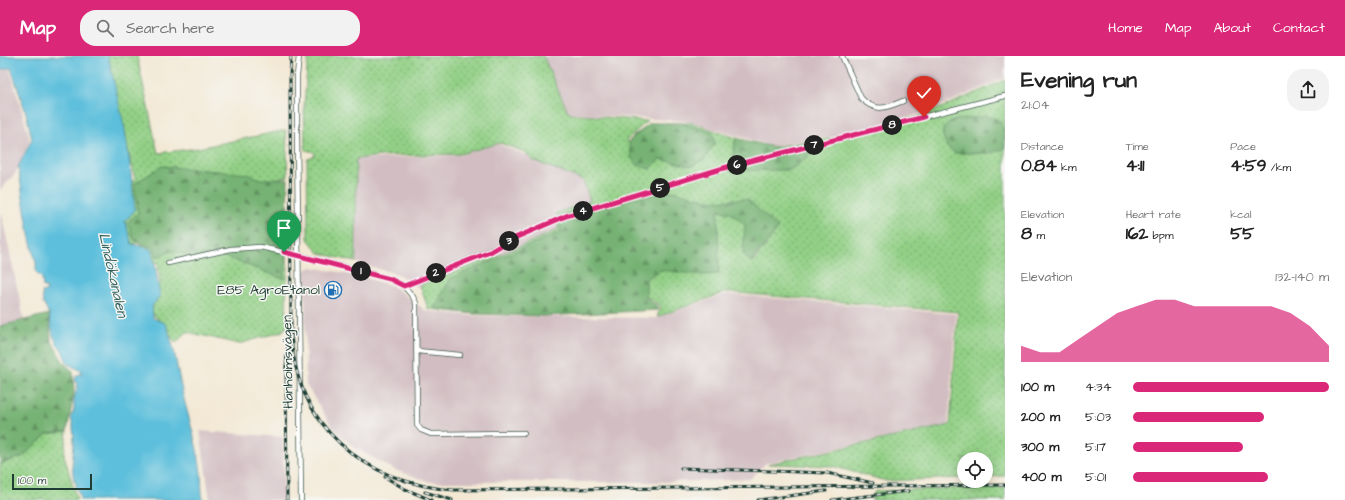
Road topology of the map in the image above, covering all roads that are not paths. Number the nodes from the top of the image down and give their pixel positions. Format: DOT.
graph roads {
  1 [pos="299,56"];
  2 [pos="842,56"];
  3 [pos="1005,96"];
  4 [pos="903,101"];
  5 [pos="298,255"];
  6 [pos="168,263"];
  7 [pos="404,286"];
  8 [pos="417,351"];
  9 [pos="460,355"];
  10 [pos="524,433"];
  11 [pos="301,500"];
  1 -- 5 [label="street, Hanholmsvägen"];
  2 -- 4 [label="street"];
  3 -- 7 [label="street"];
  5 -- 6 [label="street"];
  5 -- 7 [label="street"];
  5 -- 11 [label="street, Hanholmsvägen"];
  7 -- 8 [label="street"];
  8 -- 9 [label="street"];
  8 -- 10 [label="street"];
}
